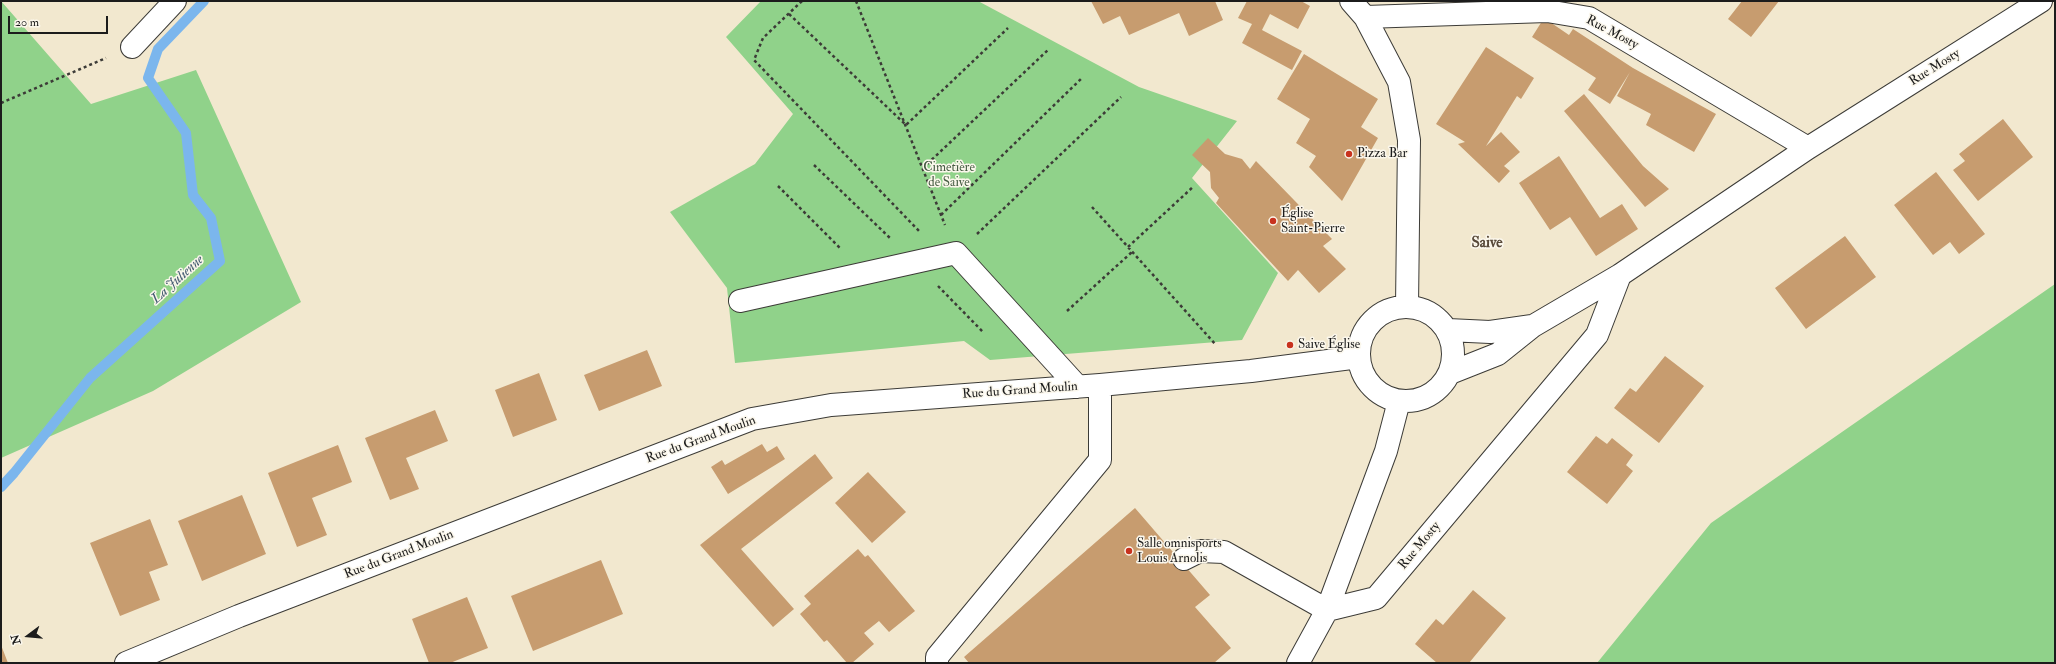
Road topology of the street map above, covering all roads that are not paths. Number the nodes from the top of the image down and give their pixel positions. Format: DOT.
graph roads {
  1 [pos="175,1"];
  2 [pos="1351,1"];
  3 [pos="2041,1"];
  4 [pos="1365,17"];
  5 [pos="132,47"];
  6 [pos="1808,148"];
  7 [pos="1620,275"];
  8 [pos="740,301"];
  9 [pos="1407,306"];
  10 [pos="1533,326"];
  11 [pos="1448,330"];
  12 [pos="1359,357"];
  13 [pos="1450,373"];
  14 [pos="1100,385"];
  15 [pos="1078,387"];
  16 [pos="1399,401"];
  17 [pos="1184,559"];
  18 [pos="1327,610"];
  19 [pos="126,663"];
  20 [pos="937,663"];
  21 [pos="1298,663"];
  1 -- 5 [label="street"];
  2 -- 4 [label="street"];
  3 -- 6 [label="street, Rue Mosty"];
  4 -- 6 [label="street, Rue Mosty"];
  4 -- 9 [label="street"];
  6 -- 7 [label="street, Rue Mosty"];
  7 -- 10 [label="street, Rue Mosty"];
  7 -- 18 [label="street, Rue Mosty"];
  8 -- 15 [label="street"];
  9 -- 11 [label="street"];
  9 -- 12 [label="street"];
  10 -- 11 [label="street, Rue Mosty"];
  10 -- 13 [label="street, Rue Mosty"];
  11 -- 13 [label="street"];
  12 -- 14 [label="street, Rue du Grand Moulin"];
  12 -- 16 [label="street"];
  13 -- 16 [label="street"];
  14 -- 15 [label="street, Rue du Grand Moulin"];
  14 -- 20 [label="street"];
  15 -- 19 [label="street, Rue du Grand Moulin"];
  16 -- 18 [label="street"];
  17 -- 18 [label="street"];
  18 -- 21 [label="street"];
}
